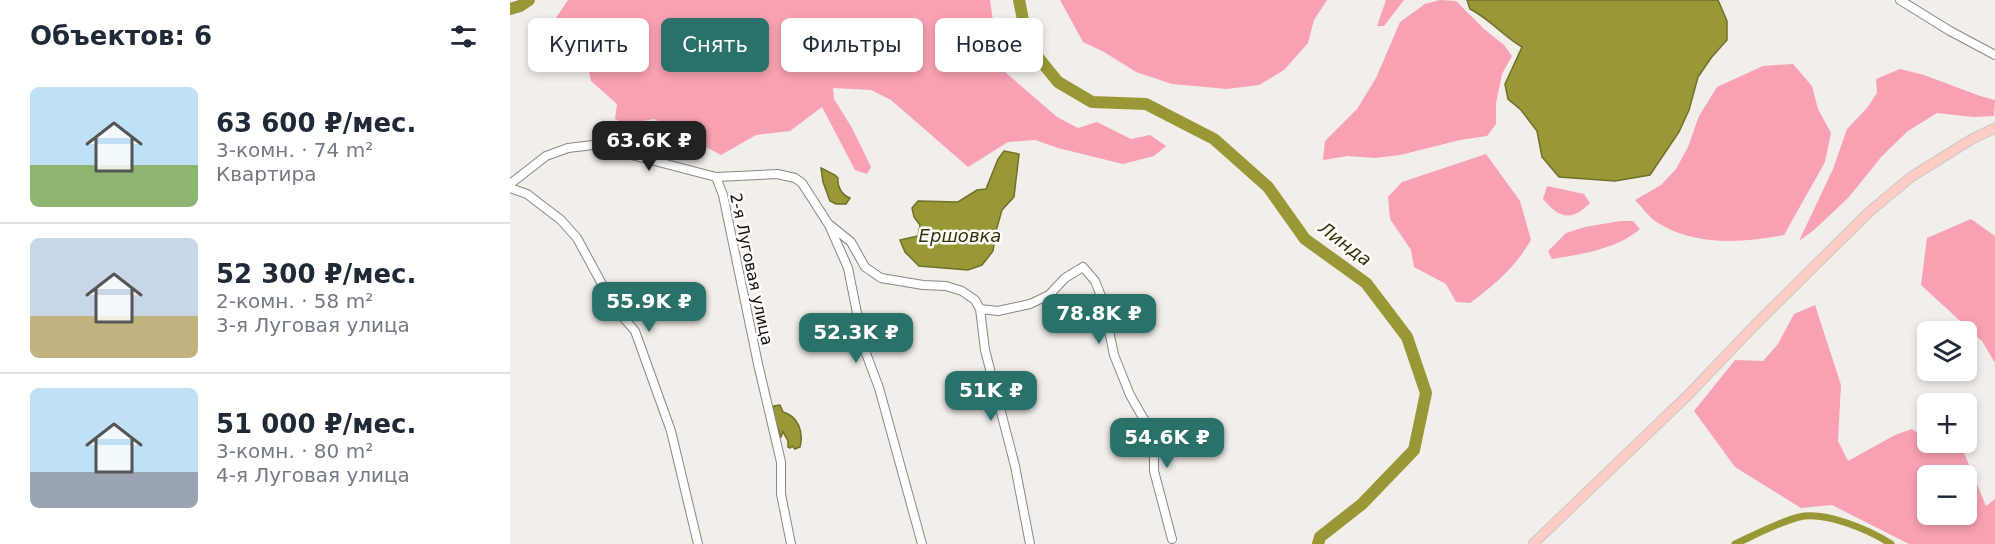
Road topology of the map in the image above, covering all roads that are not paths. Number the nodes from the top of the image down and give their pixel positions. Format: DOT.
graph roads {
  1 [pos="1900,0"];
  2 [pos="1995,56"];
  3 [pos="1995,128"];
  4 [pos="716,177"];
  5 [pos="510,186"];
  6 [pos="829,225"];
  7 [pos="980,309"];
  8 [pos="1172,539"];
  9 [pos="698,544"];
  10 [pos="791,544"];
  11 [pos="922,544"];
  12 [pos="1030,544"];
  13 [pos="1533,544"];
  1 -- 2 [label="street"];
  3 -- 13 [label="main road"];
  4 -- 5 [label="street"];
  4 -- 6 [label="street"];
  4 -- 10 [label="street, 2-я Луговая улица"];
  5 -- 9 [label="street"];
  6 -- 7 [label="street"];
  6 -- 11 [label="street"];
  7 -- 8 [label="street"];
  7 -- 12 [label="street"];
}
